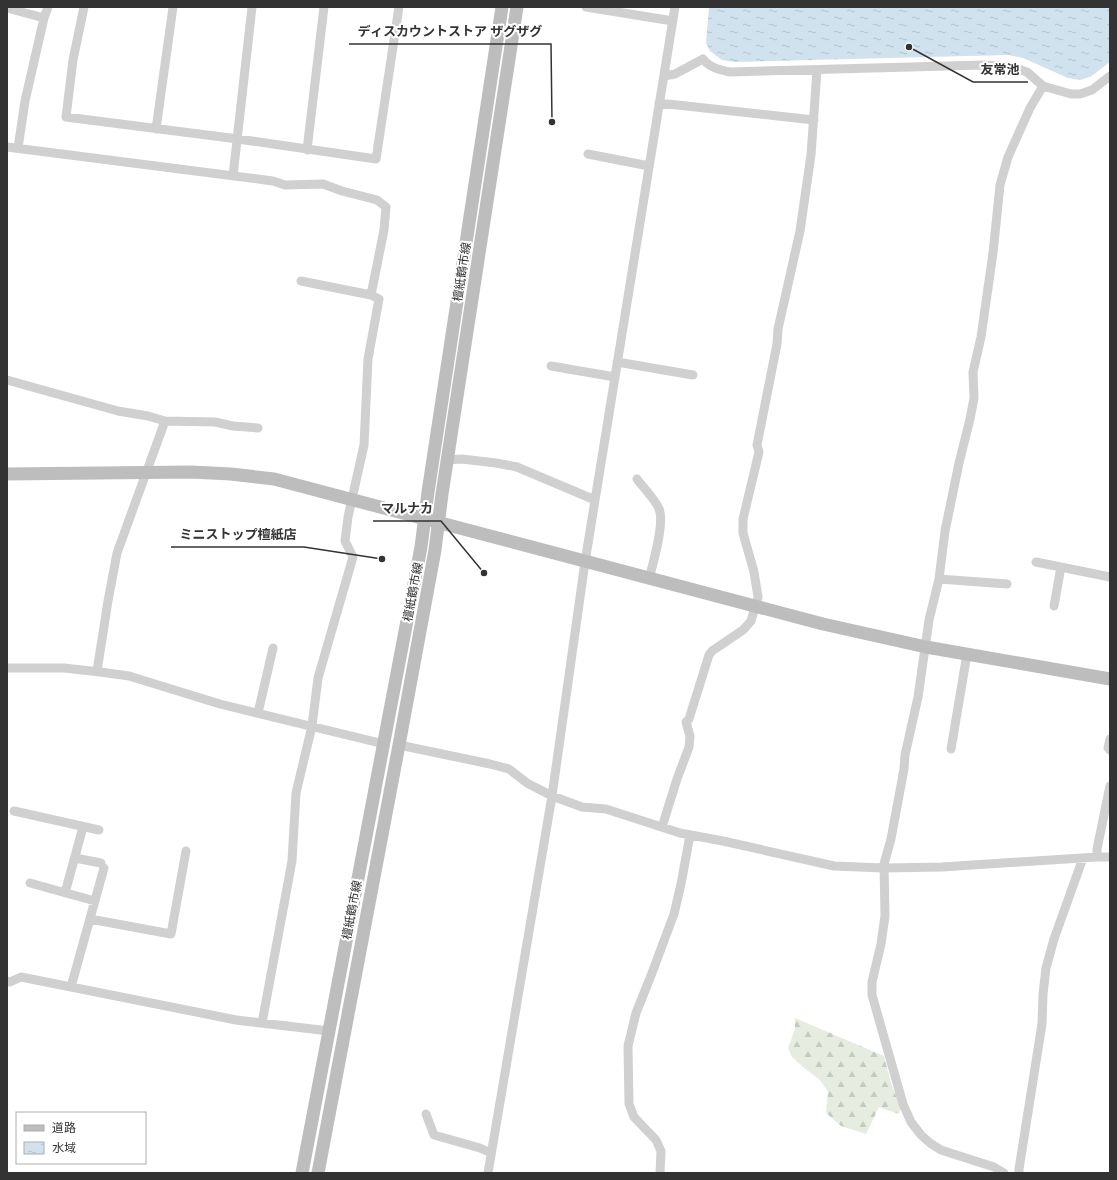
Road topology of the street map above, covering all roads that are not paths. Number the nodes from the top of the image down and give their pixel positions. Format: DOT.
graph roads {
  1 [pos="48,7"];
  2 [pos="84,7"];
  3 [pos="174,7"];
  4 [pos="252,7"];
  5 [pos="324,7"];
  6 [pos="398,7"];
  7 [pos="502,7"];
  8 [pos="517,7"];
  9 [pos="586,7"];
  10 [pos="675,7"];
  11 [pos="7,8"];
  12 [pos="44,18"];
  13 [pos="673,21"];
  14 [pos="817,70"];
  15 [pos="664,76"];
  16 [pos="1110,76"];
  17 [pos="1043,86"];
  18 [pos="659,103"];
  19 [pos="814,120"];
  20 [pos="156,129"];
  21 [pos="238,139"];
  22 [pos="7,147"];
  23 [pos="18,148"];
  24 [pos="307,150"];
  25 [pos="588,154"];
  26 [pos="649,166"];
  27 [pos="233,176"];
  28 [pos="301,281"];
  29 [pos="371,295"];
  30 [pos="617,362"];
  31 [pos="551,366"];
  32 [pos="693,375"];
  33 [pos="615,377"];
  34 [pos="7,380"];
  35 [pos="165,421"];
  36 [pos="258,428"];
  37 [pos="447,460"];
  38 [pos="146,472"];
  39 [pos="7,474"];
  40 [pos="637,479"];
  41 [pos="352,500"];
  42 [pos="595,500"];
  43 [pos="424,519"];
  44 [pos="438,522"];
  45 [pos="585,562"];
  46 [pos="1036,562"];
  47 [pos="1061,567"];
  48 [pos="1110,577"];
  49 [pos="649,579"];
  50 [pos="939,579"];
  51 [pos="1007,584"];
  52 [pos="755,606"];
  53 [pos="1054,606"];
  54 [pos="926,647"];
  55 [pos="273,648"];
  56 [pos="968,654"];
  57 [pos="7,668"];
  58 [pos="97,672"];
  59 [pos="1110,679"];
  60 [pos="258,713"];
  61 [pos="312,726"];
  62 [pos="1110,739"];
  63 [pos="384,744"];
  64 [pos="400,745"];
  65 [pos="951,749"];
  66 [pos="1110,750"];
  67 [pos="1110,786"];
  68 [pos="552,796"];
  69 [pos="14,811"];
  70 [pos="83,827"];
  71 [pos="662,827"];
  72 [pos="99,830"];
  73 [pos="690,835"];
  74 [pos="186,851"];
  75 [pos="1096,857"];
  76 [pos="1110,857"];
  77 [pos="75,858"];
  78 [pos="1083,858"];
  79 [pos="884,868"];
  80 [pos="30,883"];
  81 [pos="65,893"];
  82 [pos="95,901"];
  83 [pos="90,919"];
  84 [pos="7,981"];
  85 [pos="71,987"];
  86 [pos="262,1023"];
  87 [pos="329,1031"];
  88 [pos="426,1114"];
  89 [pos="491,1153"];
  90 [pos="302,1173"];
  91 [pos="318,1173"];
  92 [pos="488,1173"];
  93 [pos="660,1173"];
  94 [pos="1004,1173"];
  95 [pos="1019,1173"];
  1 -- 12 [label="street"];
  2 -- 20 [label="street"];
  3 -- 20 [label="street"];
  4 -- 21 [label="street"];
  5 -- 24 [label="street"];
  6 -- 24 [label="street"];
  7 -- 43 [label="main road, 檀紙鶴市線"];
  8 -- 37 [label="main road, 檀紙鶴市線"];
  9 -- 13 [label="street"];
  10 -- 13 [label="street"];
  11 -- 12 [label="street"];
  12 -- 23 [label="street"];
  13 -- 15 [label="street"];
  14 -- 15 [label="street"];
  14 -- 17 [label="street"];
  14 -- 19 [label="street"];
  15 -- 18 [label="street"];
  16 -- 17 [label="street"];
  17 -- 50 [label="street"];
  18 -- 19 [label="street"];
  18 -- 26 [label="street"];
  19 -- 52 [label="street"];
  20 -- 21 [label="street"];
  21 -- 24 [label="street"];
  21 -- 27 [label="street"];
  22 -- 23 [label="street"];
  23 -- 27 [label="street"];
  25 -- 26 [label="street"];
  26 -- 30 [label="street"];
  27 -- 29 [label="street"];
  28 -- 29 [label="street"];
  29 -- 41 [label="street"];
  30 -- 32 [label="street"];
  30 -- 33 [label="street"];
  31 -- 33 [label="street"];
  33 -- 42 [label="street"];
  34 -- 35 [label="street"];
  35 -- 36 [label="street"];
  35 -- 38 [label="street"];
  37 -- 42 [label="street"];
  37 -- 44 [label="main road, 檀紙鶴市線"];
  38 -- 39 [label="main road"];
  38 -- 41 [label="main road"];
  38 -- 58 [label="street"];
  40 -- 49 [label="street"];
  41 -- 43 [label="main road"];
  41 -- 61 [label="street"];
  42 -- 45 [label="street"];
  43 -- 44 [label="main road"];
  43 -- 63 [label="main road, 檀紙鶴市線"];
  44 -- 45 [label="main road"];
  44 -- 64 [label="main road, 檀紙鶴市線"];
  45 -- 49 [label="main road"];
  45 -- 68 [label="street"];
  46 -- 47 [label="street"];
  47 -- 48 [label="street"];
  47 -- 53 [label="street"];
  49 -- 52 [label="main road"];
  50 -- 51 [label="street"];
  50 -- 54 [label="street"];
  52 -- 54 [label="main road"];
  52 -- 71 [label="street"];
  54 -- 56 [label="main road"];
  54 -- 79 [label="street"];
  55 -- 60 [label="street"];
  56 -- 59 [label="main road"];
  56 -- 65 [label="street"];
  57 -- 58 [label="street"];
  58 -- 60 [label="street"];
  60 -- 61 [label="street"];
  61 -- 63 [label="street"];
  61 -- 86 [label="street"];
  62 -- 66 [label="street"];
  63 -- 87 [label="main road, 檀紙鶴市線"];
  64 -- 68 [label="street"];
  64 -- 91 [label="main road, 檀紙鶴市線"];
  67 -- 75 [label="street"];
  68 -- 71 [label="street"];
  68 -- 89 [label="street"];
  69 -- 70 [label="street"];
  70 -- 72 [label="street"];
  70 -- 77 [label="street"];
  71 -- 73 [label="street"];
  73 -- 79 [label="street"];
  73 -- 93 [label="street"];
  74 -- 83 [label="street"];
  75 -- 76 [label="street"];
  75 -- 78 [label="street"];
  77 -- 81 [label="street"];
  77 -- 82 [label="street"];
  78 -- 79 [label="street"];
  78 -- 95 [label="street"];
  79 -- 94 [label="street"];
  80 -- 81 [label="street"];
  81 -- 82 [label="street"];
  82 -- 83 [label="street"];
  83 -- 85 [label="street"];
  84 -- 85 [label="street"];
  85 -- 86 [label="street"];
  86 -- 87 [label="street"];
  87 -- 90 [label="main road, 檀紙鶴市線"];
  88 -- 89 [label="street"];
  89 -- 92 [label="street"];
}
